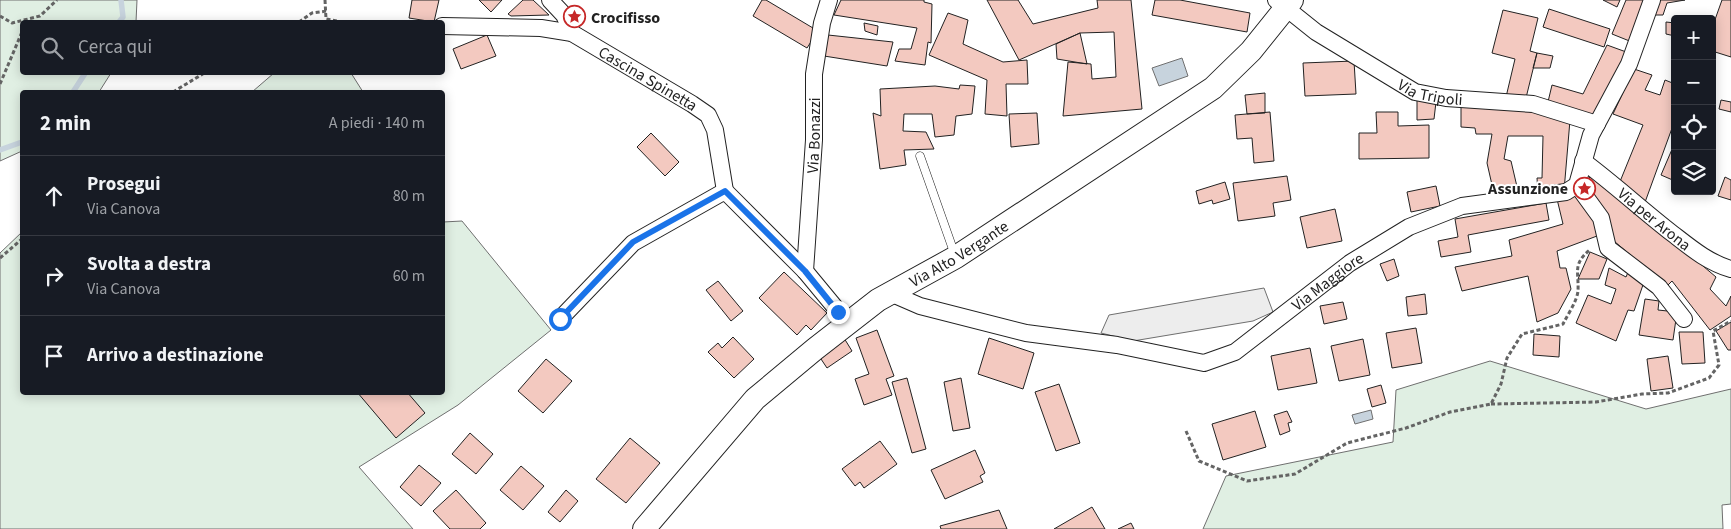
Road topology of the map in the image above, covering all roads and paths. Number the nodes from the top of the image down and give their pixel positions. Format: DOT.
graph roads {
  1 [pos="57,0"];
  2 [pos="325,0"];
  3 [pos="550,0"];
  4 [pos="829,0"];
  5 [pos="1652,0"];
  6 [pos="1284,3"];
  7 [pos="327,11"];
  8 [pos="0,16"];
  9 [pos="30,20"];
  10 [pos="302,20"];
  11 [pos="331,20"];
  12 [pos="20,22"];
  13 [pos="445,26"];
  14 [pos="572,33"];
  15 [pos="20,37"];
  16 [pos="201,75"];
  17 [pos="0,84"];
  18 [pos="176,90"];
  19 [pos="1597,124"];
  20 [pos="920,156"];
  21 [pos="1583,161"];
  22 [pos="1578,185"];
  23 [pos="725,191"];
  24 [pos="1607,237"];
  25 [pos="20,241"];
  26 [pos="956,257"];
  27 [pos="0,258"];
  28 [pos="1731,269"];
  29 [pos="805,271"];
  30 [pos="895,293"];
  31 [pos="560,319"];
  32 [pos="1684,319"];
  33 [pos="1731,321"];
  34 [pos="848,323"];
  35 [pos="1492,404"];
  36 [pos="1186,431"];
  37 [pos="644,529"];
  1 -- 9 [label="path"];
  2 -- 7 [label="path"];
  3 -- 14 [label="street"];
  4 -- 29 [label="street, Via Bonazzi"];
  5 -- 19 [label="street"];
  6 -- 19 [label="street, Via Tripoli"];
  6 -- 26 [label="main road, Via Alto Vergante"];
  7 -- 10 [label="path"];
  7 -- 11 [label="path"];
  8 -- 12 [label="path"];
  13 -- 14 [label="street, Cascina Spinetta"];
  14 -- 23 [label="street, Cascina Spinetta"];
  15 -- 17 [label="path"];
  16 -- 18 [label="path"];
  19 -- 21 [label="street"];
  20 -- 26 [label="lane"];
  21 -- 22 [label="street"];
  21 -- 28 [label="street, Via per Arona"];
  22 -- 24 [label="street"];
  22 -- 30 [label="street, Via Maggiore"];
  23 -- 29 [label="street"];
  23 -- 31 [label="street"];
  24 -- 32 [label="street"];
  24 -- 35 [label="path"];
  25 -- 27 [label="path"];
  26 -- 30 [label="main road, Via Alto Vergante"];
  29 -- 34 [label="street"];
  30 -- 34 [label="main road, Via Alto Vergante"];
  33 -- 35 [label="path"];
  34 -- 37 [label="main road, Via Alto Vergante"];
  35 -- 36 [label="path"];
}
